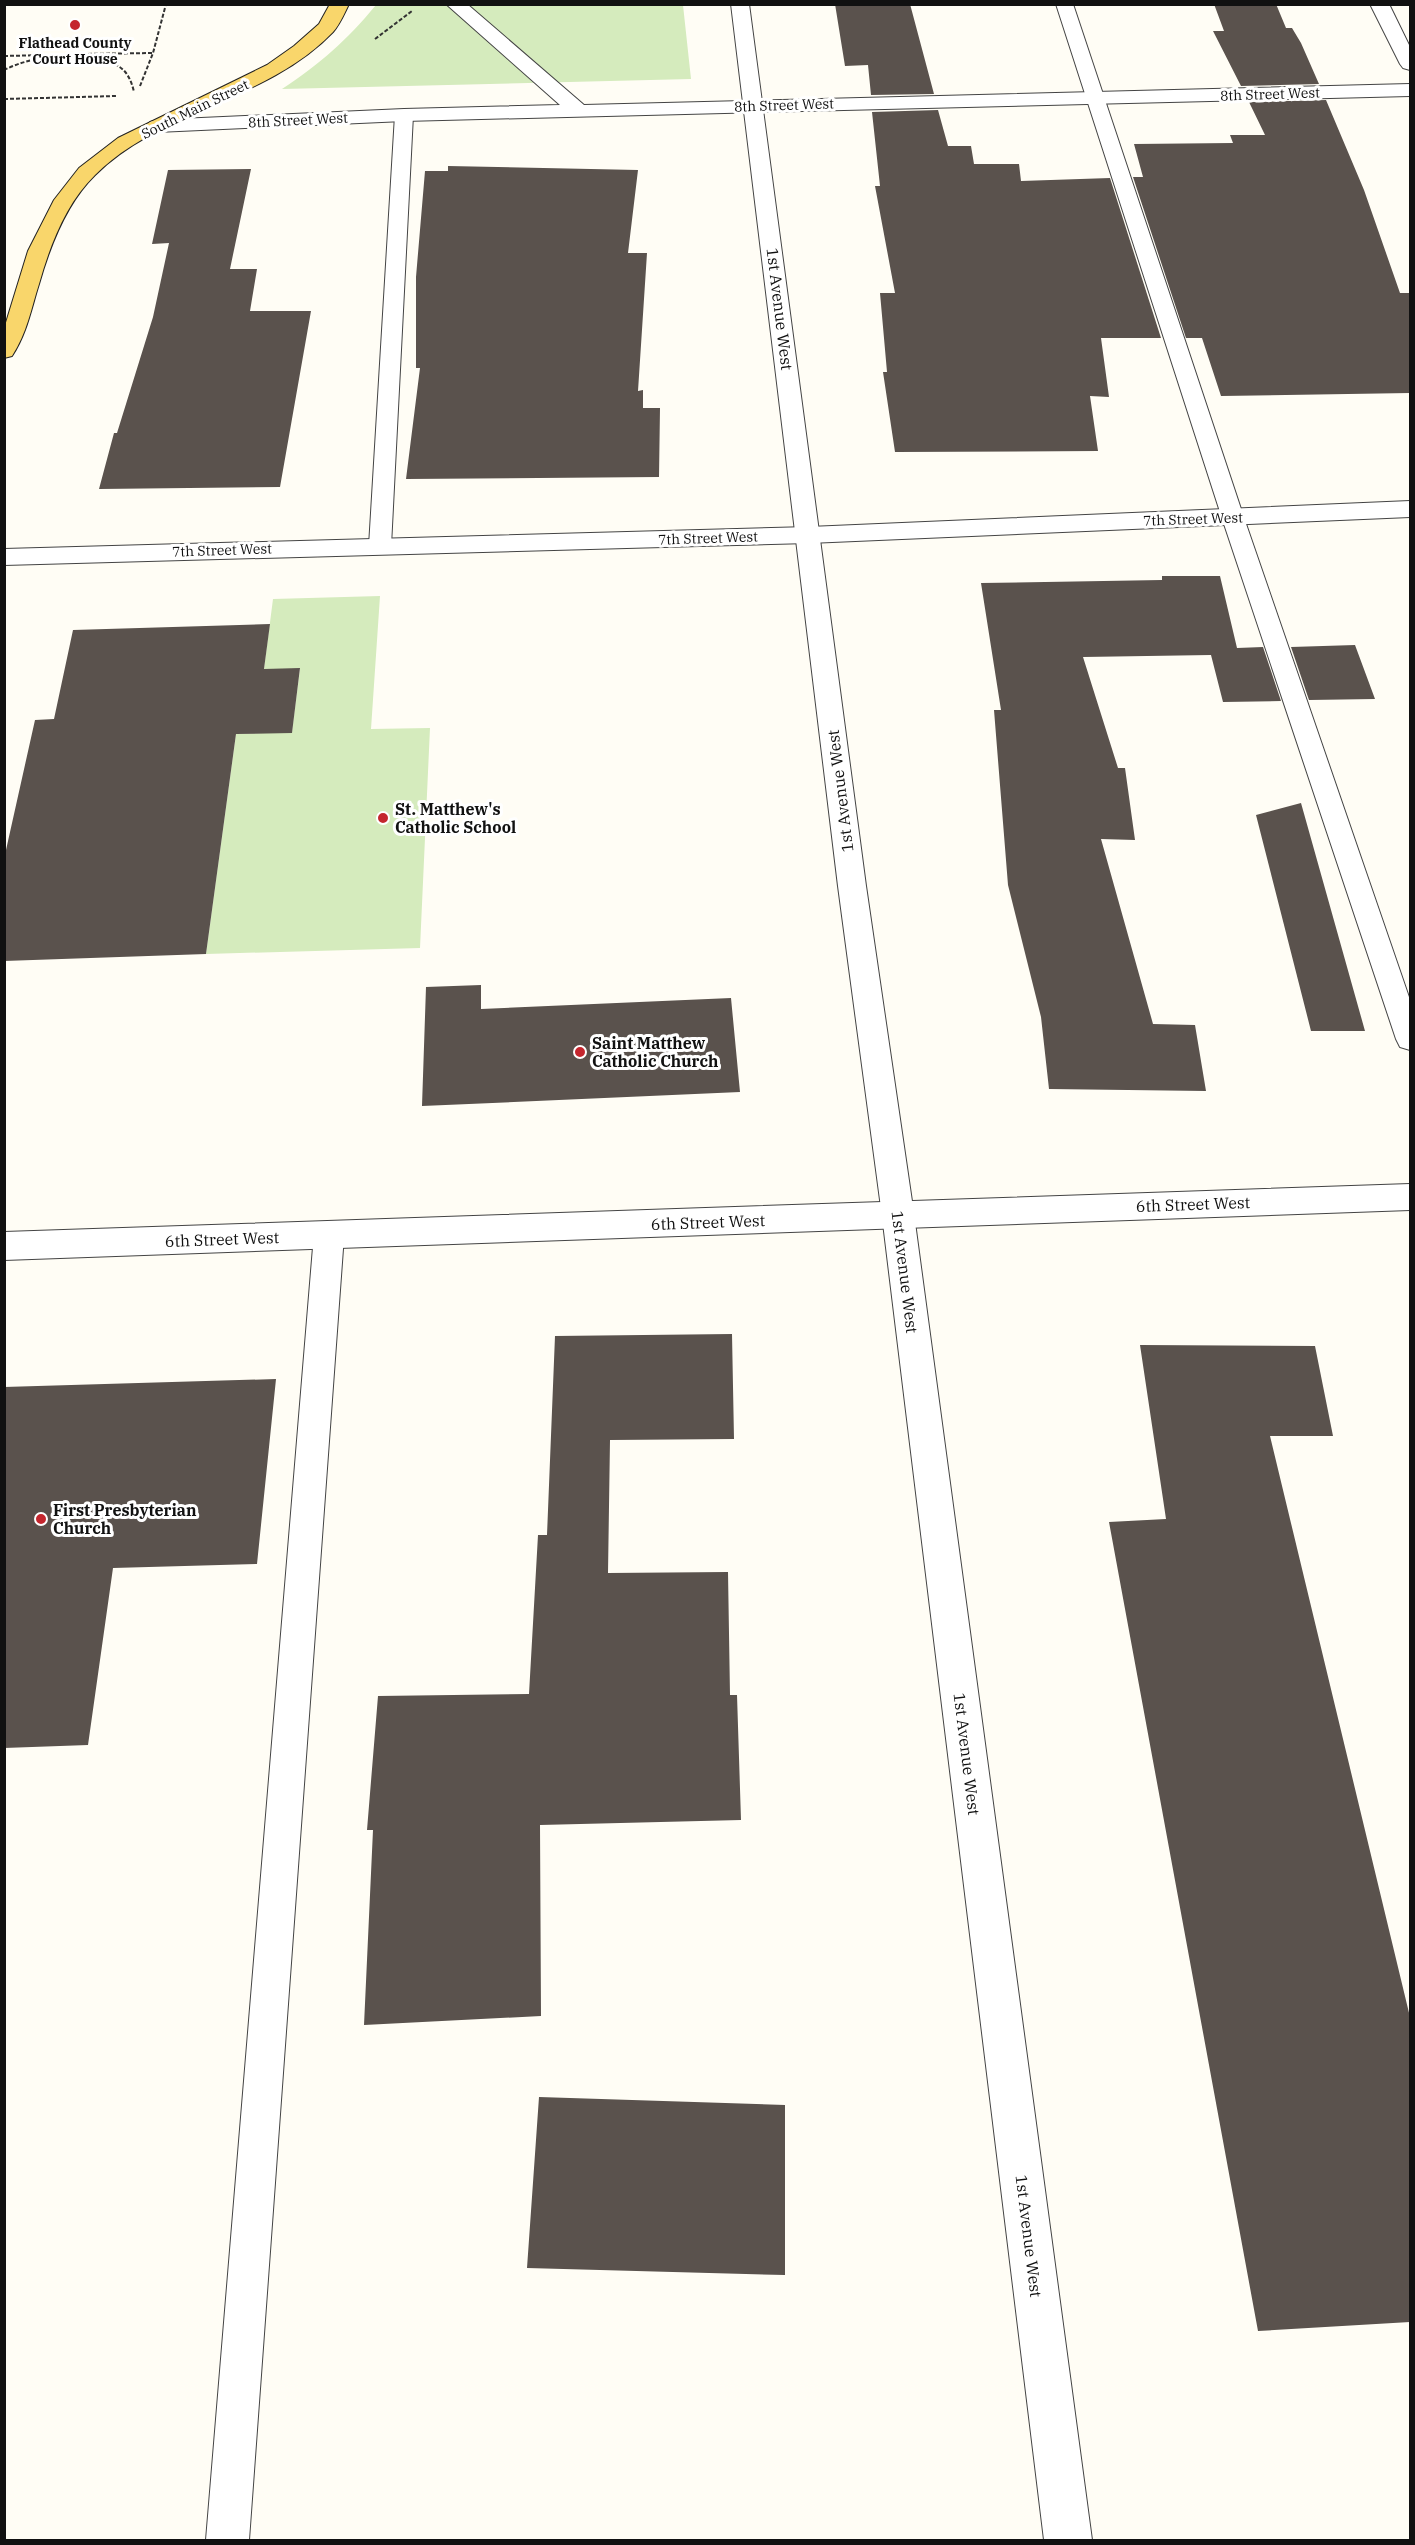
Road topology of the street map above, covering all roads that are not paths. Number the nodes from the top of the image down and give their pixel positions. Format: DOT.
graph roads {
  1 [pos="340,4"];
  2 [pos="455,4"];
  3 [pos="741,4"];
  4 [pos="1064,4"];
  5 [pos="1379,4"];
  6 [pos="1410,64"];
  7 [pos="1410,90"];
  8 [pos="1094,99"];
  9 [pos="754,106"];
  10 [pos="581,112"];
  11 [pos="404,115"];
  12 [pos="157,126"];
  13 [pos="4,351"];
  14 [pos="1410,509"];
  15 [pos="1233,518"];
  16 [pos="809,535"];
  17 [pos="380,546"];
  18 [pos="4,556"];
  19 [pos="1410,1039"];
  20 [pos="1410,1197"];
  21 [pos="898,1215"];
  22 [pos="329,1235"];
  23 [pos="4,1246"];
  24 [pos="227,2541"];
  25 [pos="1068,2541"];
  1 -- 12 [label="main road, South Main Street"];
  2 -- 10 [label="street"];
  3 -- 9 [label="street, 1st Avenue West"];
  4 -- 8 [label="lane"];
  5 -- 6 [label="street"];
  7 -- 8 [label="street, 8th Street West"];
  8 -- 9 [label="street, 8th Street West"];
  8 -- 15 [label="lane"];
  9 -- 10 [label="street, 8th Street West"];
  9 -- 16 [label="street, 1st Avenue West"];
  10 -- 11 [label="street, 8th Street West"];
  11 -- 12 [label="street, 8th Street West"];
  11 -- 17 [label="lane"];
  12 -- 13 [label="main road, South Main Street"];
  14 -- 15 [label="street, 7th Street West"];
  15 -- 16 [label="street, 7th Street West"];
  15 -- 19 [label="lane"];
  16 -- 17 [label="street, 7th Street West"];
  16 -- 21 [label="street, 1st Avenue West"];
  17 -- 18 [label="street, 7th Street West"];
  20 -- 21 [label="street, 6th Street West"];
  21 -- 22 [label="street, 6th Street West"];
  21 -- 25 [label="street, 1st Avenue West"];
  22 -- 23 [label="street, 6th Street West"];
  22 -- 24 [label="lane"];
}
